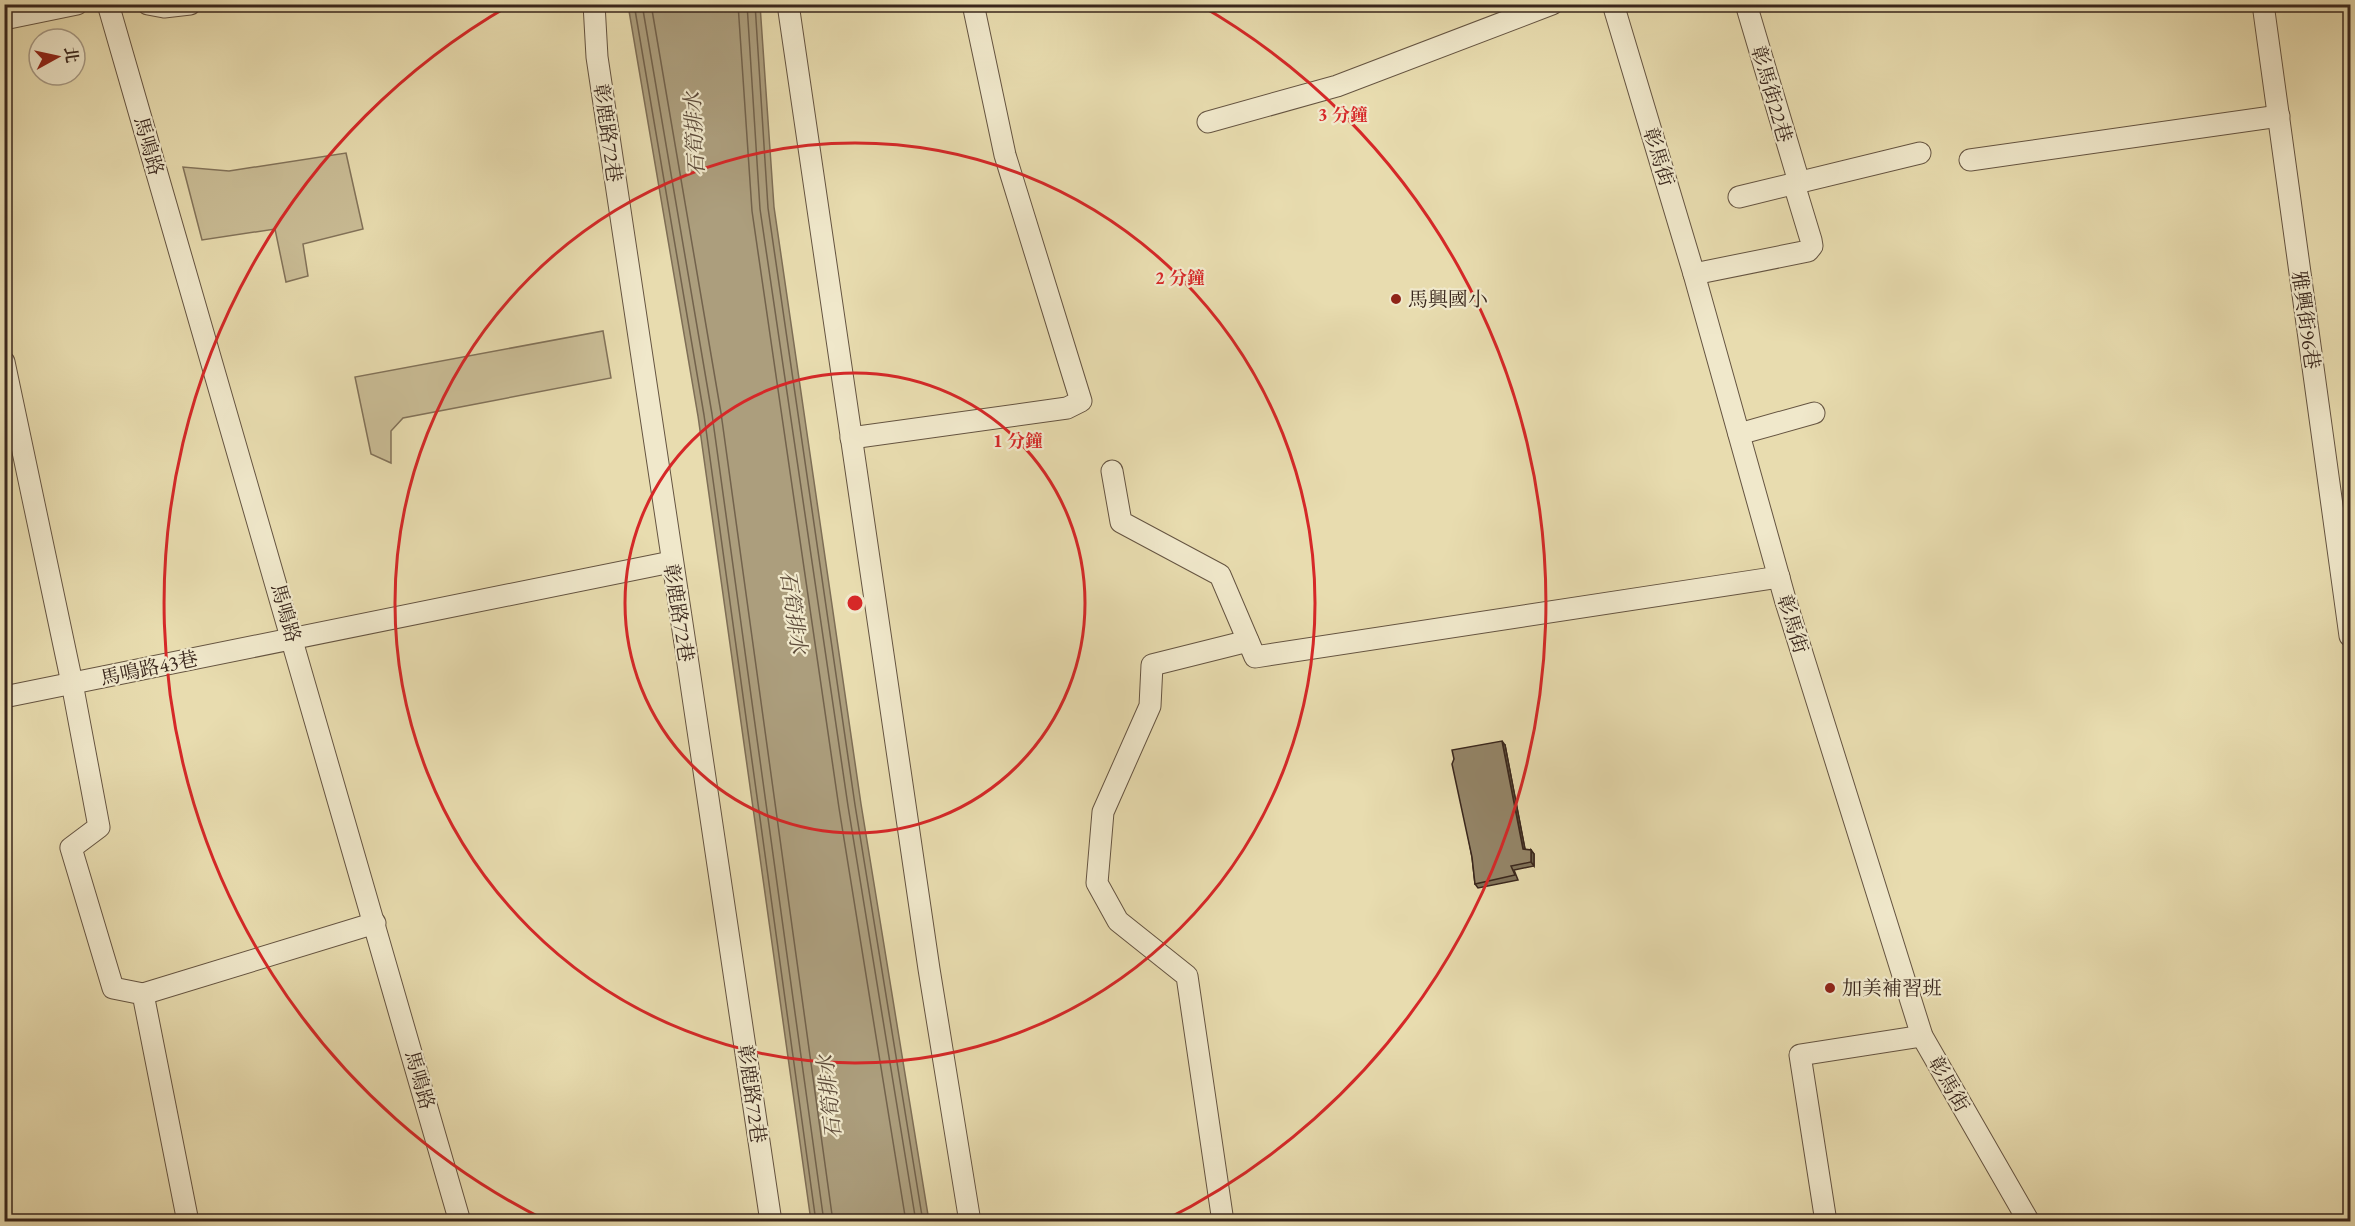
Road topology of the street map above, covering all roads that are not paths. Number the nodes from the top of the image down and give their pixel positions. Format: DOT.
graph roads {
  1 [pos="77,4"];
  2 [pos="108,4"];
  3 [pos="148,4"];
  4 [pos="190,4"];
  5 [pos="594,4"];
  6 [pos="788,4"];
  7 [pos="973,4"];
  8 [pos="1552,4"];
  9 [pos="1614,4"];
  10 [pos="1746,4"];
  11 [pos="2263,4"];
  12 [pos="4,19"];
  13 [pos="2279,116"];
  14 [pos="1208,122"];
  15 [pos="1920,153"];
  16 [pos="1970,160"];
  17 [pos="1797,183"];
  18 [pos="1739,197"];
  19 [pos="1694,274"];
  20 [pos="4,362"];
  21 [pos="1814,412"];
  22 [pos="1739,434"];
  23 [pos="851,438"];
  24 [pos="1112,471"];
  25 [pos="671,562"];
  26 [pos="1779,577"];
  27 [pos="2350,636"];
  28 [pos="293,638"];
  29 [pos="1248,640"];
  30 [pos="72,683"];
  31 [pos="4,697"];
  32 [pos="375,923"];
  33 [pos="143,994"];
  34 [pos="1922,1036"];
  35 [pos="188,1221"];
  36 [pos="460,1221"];
  37 [pos="771,1221"];
  38 [pos="970,1221"];
  39 [pos="1223,1221"];
  40 [pos="1826,1221"];
  41 [pos="2029,1221"];
  1 -- 12 [label="street"];
  2 -- 28 [label="street, 馬鳴路"];
  3 -- 4 [label="street"];
  5 -- 25 [label="street, 彰鹿路72巷"];
  6 -- 23 [label="street"];
  7 -- 23 [label="street"];
  8 -- 14 [label="street"];
  9 -- 19 [label="street, 彰馬街"];
  10 -- 17 [label="street, 彰馬街22巷"];
  11 -- 13 [label="street, 雅興街96巷"];
  13 -- 16 [label="street"];
  13 -- 27 [label="street, 雅興街96巷"];
  15 -- 17 [label="street"];
  17 -- 18 [label="street"];
  17 -- 19 [label="street, 彰馬街22巷"];
  19 -- 22 [label="street, 彰馬街"];
  20 -- 30 [label="street"];
  21 -- 22 [label="street"];
  22 -- 26 [label="street, 彰馬街"];
  23 -- 38 [label="street"];
  24 -- 29 [label="street"];
  25 -- 28 [label="street, 馬鳴路43巷"];
  25 -- 37 [label="street, 彰鹿路72巷"];
  26 -- 29 [label="street"];
  26 -- 34 [label="street, 彰馬街"];
  28 -- 30 [label="street, 馬鳴路43巷"];
  28 -- 32 [label="street, 馬鳴路"];
  29 -- 39 [label="street"];
  30 -- 31 [label="street, 馬鳴路43巷"];
  30 -- 33 [label="street"];
  32 -- 33 [label="street"];
  32 -- 36 [label="street, 馬鳴路"];
  33 -- 35 [label="street"];
  34 -- 40 [label="street"];
  34 -- 41 [label="street, 彰馬街"];
}
